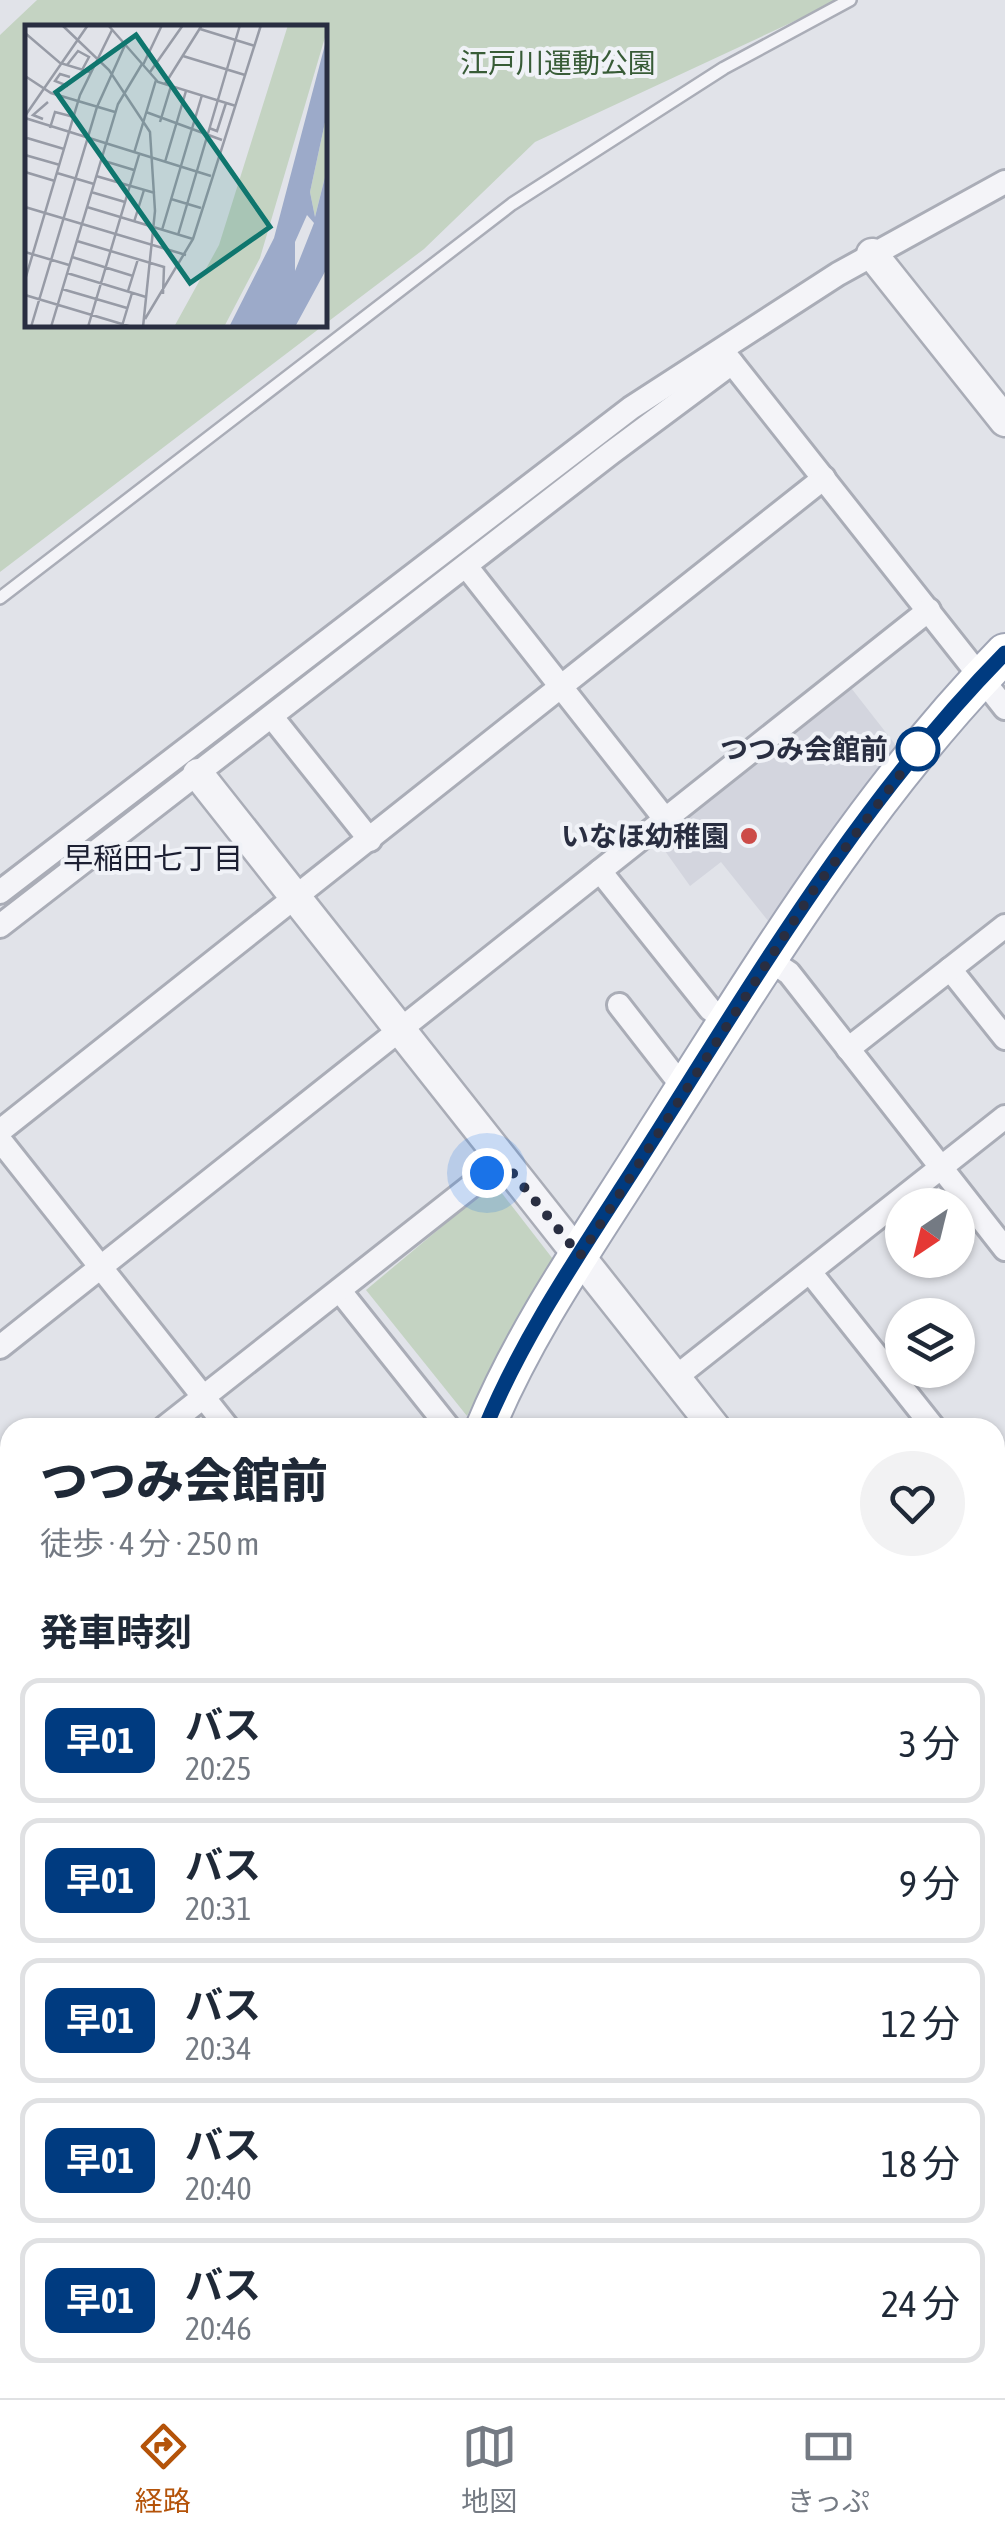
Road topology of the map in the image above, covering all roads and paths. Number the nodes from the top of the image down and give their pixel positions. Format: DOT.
graph roads {
  1 [pos="850,0"];
  2 [pos="1005,182"];
  3 [pos="872,254"];
  4 [pos="726,356"];
  5 [pos="1005,421"];
  6 [pos="824,478"];
  7 [pos="466,566"];
  8 [pos="0,598"];
  9 [pos="928,610"];
  10 [pos="993,666"];
  11 [pos="562,687"];
  12 [pos="1005,708"];
  13 [pos="272,717"];
  14 [pos="198,774"];
  15 [pos="666,819"];
  16 [pos="370,840"];
  17 [pos="600,871"];
  18 [pos="0,892"];
  19 [pos="295,898"];
  20 [pos="0,926"];
  21 [pos="1005,926"];
  22 [pos="768,959"];
  23 [pos="950,970"];
  24 [pos="619,1004"];
  25 [pos="727,1022"];
  26 [pos="400,1029"];
  27 [pos="1005,1038"];
  28 [pos="848,1049"];
  29 [pos="687,1085"];
  30 [pos="1005,1117"];
  31 [pos="0,1131"];
  32 [pos="0,1140"];
  33 [pos="503,1161"];
  34 [pos="940,1168"];
  35 [pos="1005,1249"];
  36 [pos="580,1256"];
  37 [pos="100,1268"];
  38 [pos="810,1272"];
  39 [pos="340,1291"];
  40 [pos="0,1347"];
  41 [pos="676,1377"];
  42 [pos="203,1397"];
  43 [pos="177,1418"];
  44 [pos="220,1418"];
  45 [pos="441,1418"];
  46 [pos="489,1418"];
  47 [pos="706,1418"];
  48 [pos="926,1418"];
  1 -- 8 [label="lane"];
  2 -- 3 [label="street"];
  3 -- 4 [label="street"];
  3 -- 5 [label="street"];
  4 -- 6 [label="street"];
  4 -- 7 [label="street"];
  4 -- 18 [label="street"];
  6 -- 9 [label="street"];
  6 -- 11 [label="street"];
  7 -- 11 [label="street"];
  7 -- 13 [label="street"];
  9 -- 10 [label="street"];
  9 -- 15 [label="street"];
  10 -- 12 [label="street"];
  10 -- 22 [label="main road"];
  11 -- 15 [label="street"];
  11 -- 16 [label="street"];
  13 -- 14 [label="street"];
  13 -- 16 [label="street"];
  14 -- 19 [label="street"];
  14 -- 20 [label="street"];
  15 -- 17 [label="street"];
  16 -- 19 [label="street"];
  17 -- 25 [label="street"];
  17 -- 26 [label="street"];
  19 -- 26 [label="street"];
  19 -- 31 [label="street"];
  21 -- 23 [label="street"];
  22 -- 25 [label="main road"];
  22 -- 28 [label="street"];
  23 -- 27 [label="street"];
  23 -- 28 [label="street"];
  24 -- 29 [label="street"];
  25 -- 29 [label="main road"];
  26 -- 33 [label="street"];
  26 -- 37 [label="street"];
  28 -- 34 [label="street"];
  29 -- 36 [label="main road"];
  30 -- 34 [label="street"];
  32 -- 37 [label="street"];
  33 -- 36 [label="street"];
  33 -- 39 [label="street"];
  34 -- 35 [label="street"];
  34 -- 38 [label="street"];
  36 -- 41 [label="street"];
  36 -- 46 [label="main road"];
  37 -- 40 [label="street"];
  37 -- 42 [label="street"];
  38 -- 41 [label="street"];
  38 -- 48 [label="street"];
  39 -- 42 [label="street"];
  39 -- 45 [label="street"];
  41 -- 47 [label="street"];
  42 -- 43 [label="street"];
  42 -- 44 [label="street"];
}
